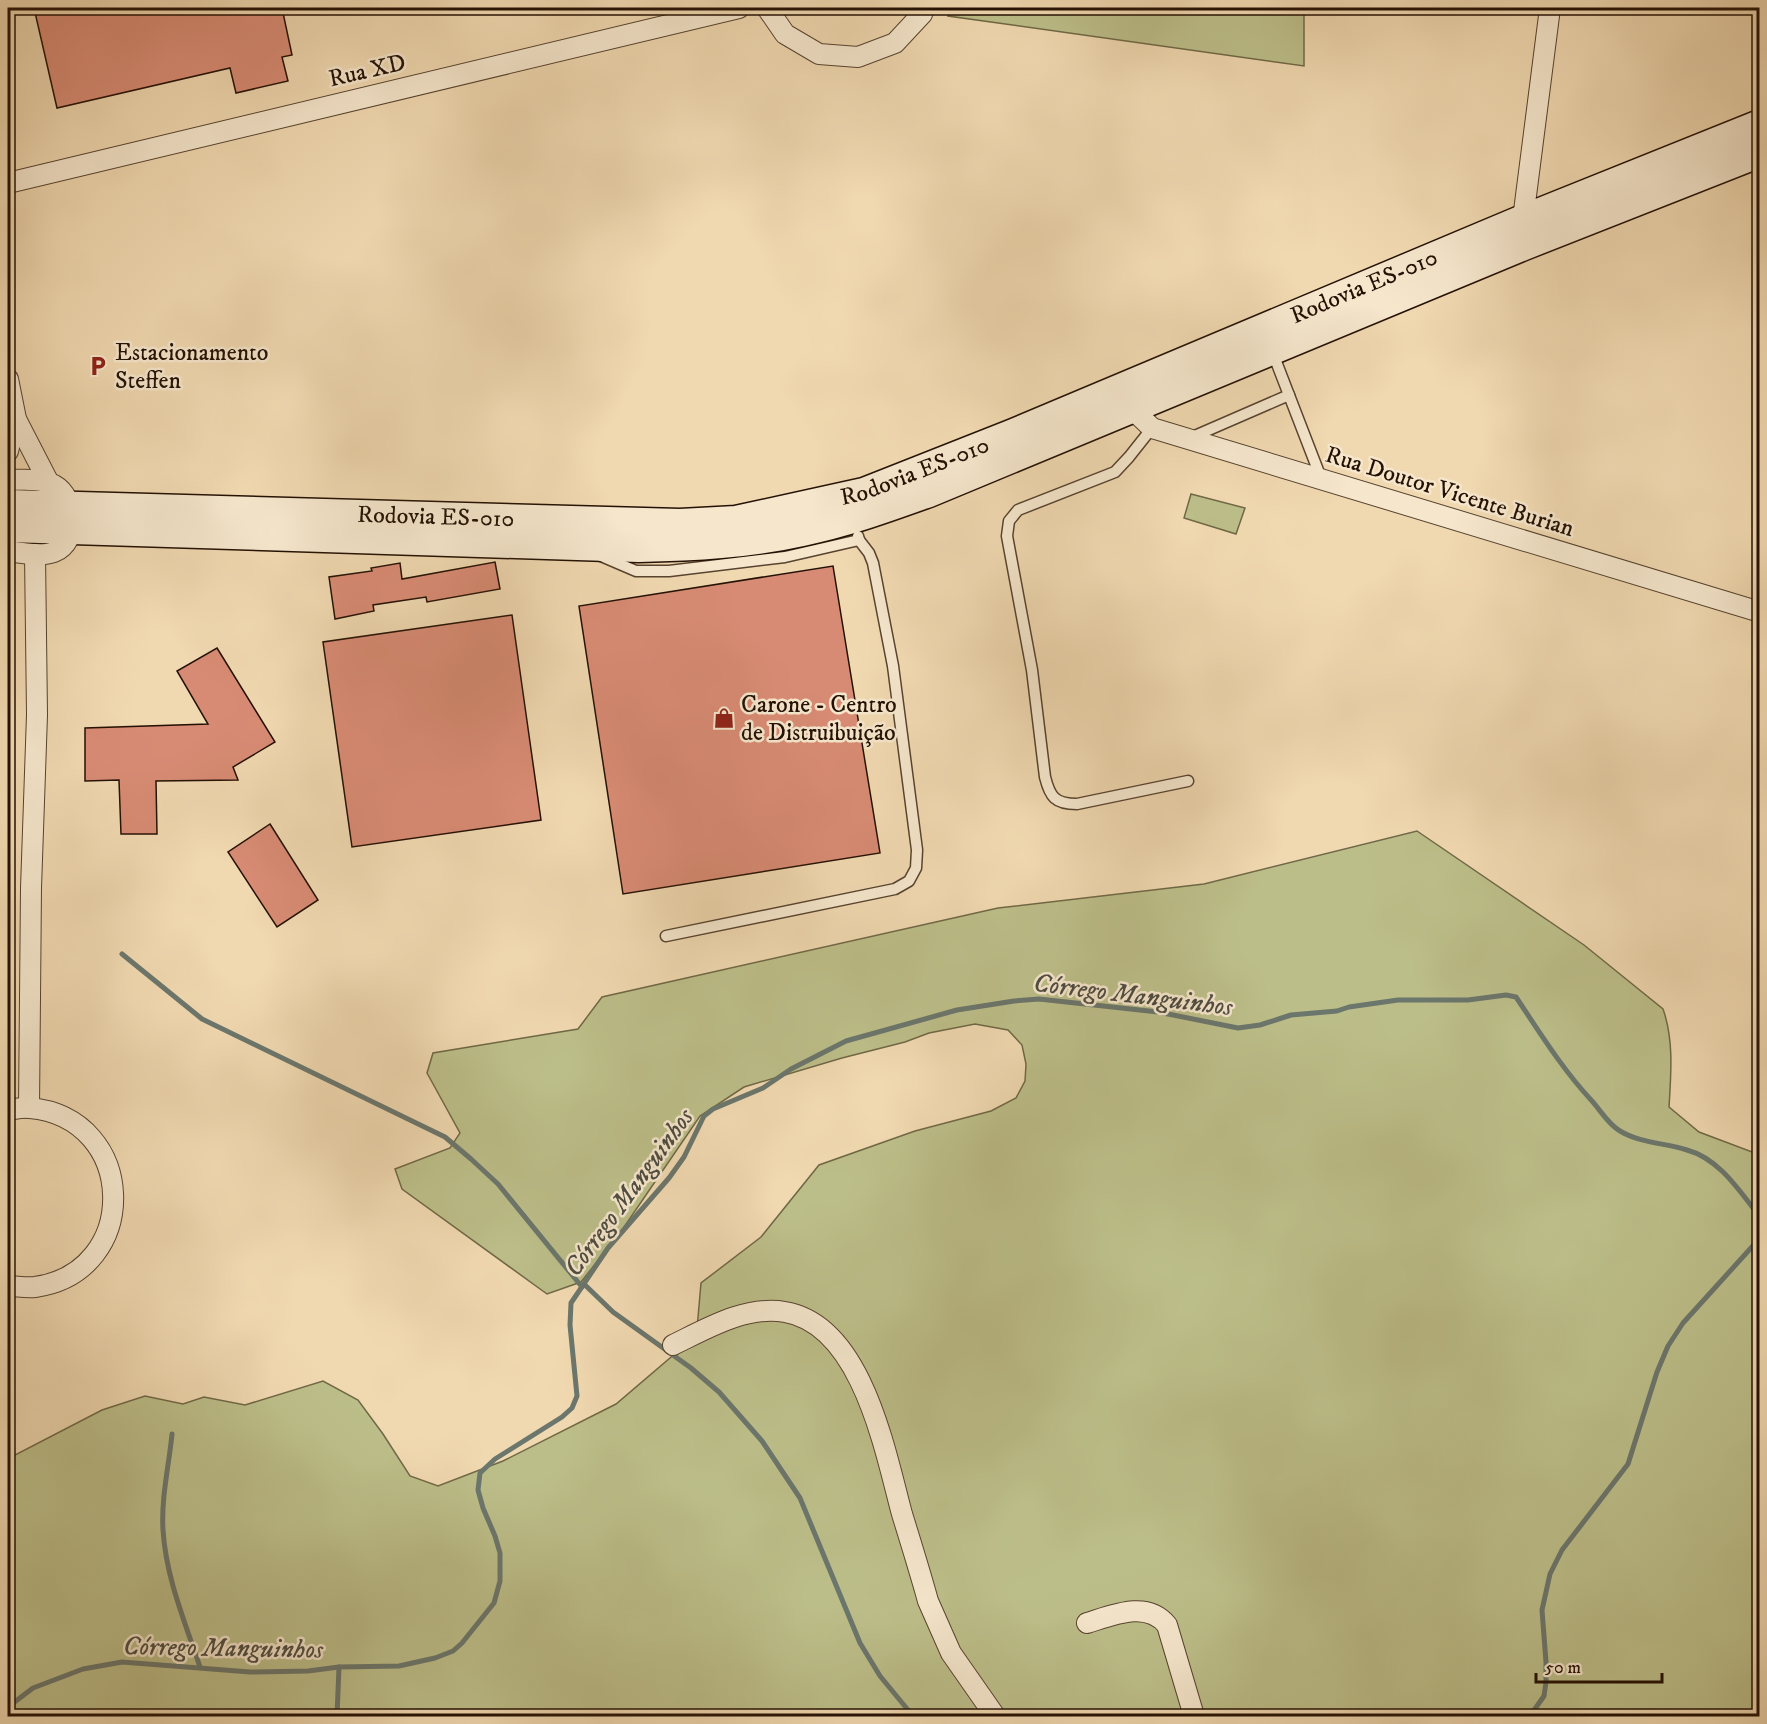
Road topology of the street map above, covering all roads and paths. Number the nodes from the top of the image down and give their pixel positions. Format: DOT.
graph roads {
  1 [pos="739,8"];
  2 [pos="767,8"];
  3 [pos="924,8"];
  4 [pos="1550,8"];
  5 [pos="698,12"];
  6 [pos="1760,124"];
  7 [pos="1760,153"];
  8 [pos="8,183"];
  9 [pos="1523,219"];
  10 [pos="1272,351"];
  11 [pos="8,379"];
  12 [pos="1289,395"];
  13 [pos="16,418"];
  14 [pos="1142,418"];
  15 [pos="1189,438"];
  16 [pos="8,451"];
  17 [pos="1321,478"];
  18 [pos="8,480"];
  19 [pos="49,483"];
  20 [pos="8,504"];
  21 [pos="71,518"];
  22 [pos="8,528"];
  23 [pos="857,530"];
  24 [pos="8,550"];
  25 [pos="35,554"];
  26 [pos="1760,612"];
  27 [pos="1188,781"];
  28 [pos="666,936"];
  29 [pos="29,1107"];
  30 [pos="8,1110"];
  31 [pos="8,1286"];
  32 [pos="673,1345"];
  33 [pos="1087,1623"];
  34 [pos="995,1716"];
  35 [pos="1194,1716"];
  1 -- 5 [label="street, Rua XD"];
  2 -- 3 [label="street"];
  4 -- 9 [label="street"];
  5 -- 8 [label="street, Rua XD"];
  6 -- 9 [label="main road, Rodovia ES-010"];
  7 -- 10 [label="main road, Rodovia ES-010"];
  9 -- 21 [label="main road, Rodovia ES-010"];
  10 -- 12 [label="lane"];
  10 -- 14 [label="main road, Rodovia ES-010"];
  11 -- 13 [label="street"];
  12 -- 15 [label="lane"];
  12 -- 17 [label="lane"];
  13 -- 16 [label="street"];
  13 -- 19 [label="street"];
  14 -- 15 [label="street, Rua Doutor Vicente Burian"];
  14 -- 23 [label="main road, Rodovia ES-010"];
  14 -- 27 [label="lane"];
  15 -- 17 [label="street, Rua Doutor Vicente Burian"];
  17 -- 26 [label="street, Rua Doutor Vicente Burian"];
  18 -- 19 [label="street"];
  19 -- 21 [label="street"];
  20 -- 21 [label="main road, Rodovia ES-010"];
  21 -- 22 [label="main road, Rodovia ES-010"];
  21 -- 23 [label="main road, Rodovia ES-010"];
  21 -- 25 [label="street"];
  23 -- 28 [label="lane"];
  24 -- 25 [label="street"];
  25 -- 29 [label="street"];
  29 -- 30 [label="street"];
  29 -- 31 [label="street"];
  32 -- 34 [label="street"];
  33 -- 35 [label="street"];
}
